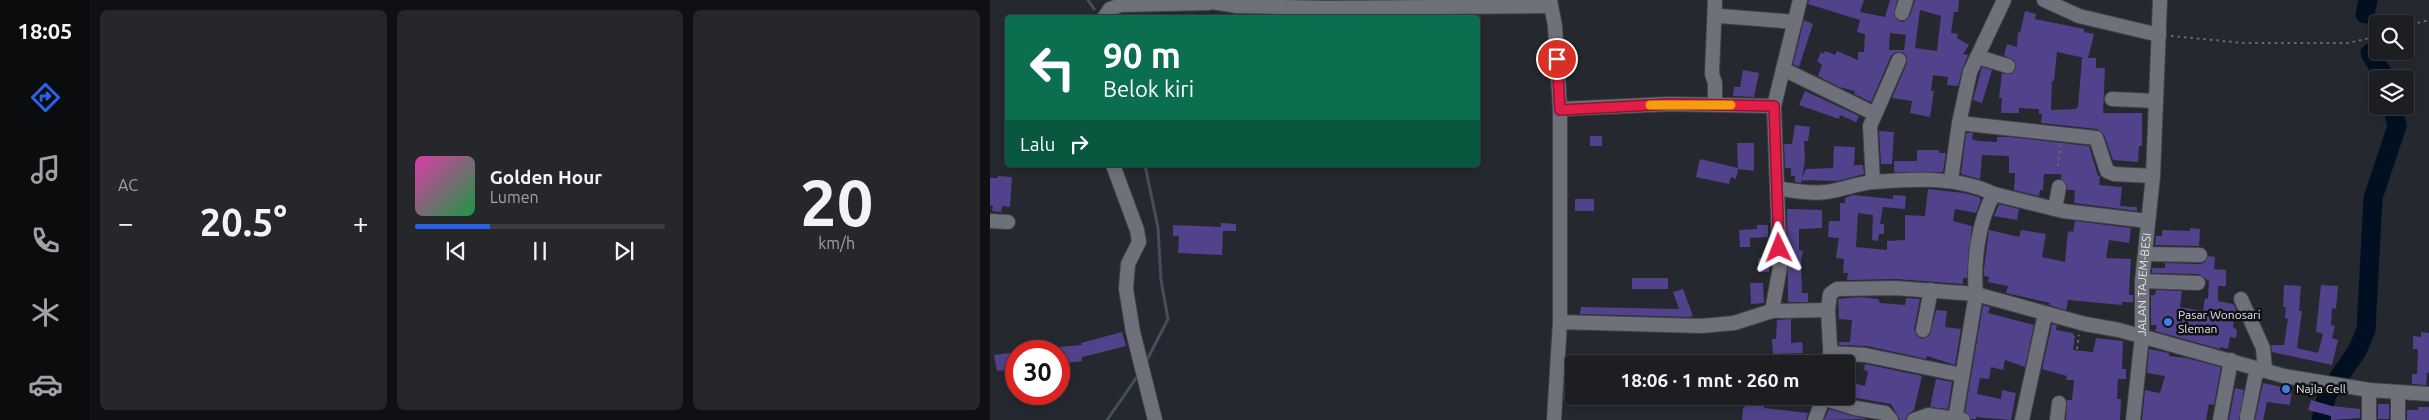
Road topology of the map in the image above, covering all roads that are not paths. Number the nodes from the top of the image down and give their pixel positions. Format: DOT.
graph roads {
  1 [pos="1715,0"];
  2 [pos="1800,0"];
  3 [pos="2004,0"];
  4 [pos="2044,0"];
  5 [pos="2160,0"];
  6 [pos="1205,2"];
  7 [pos="1550,3"];
  8 [pos="1106,15"];
  9 [pos="1720,16"];
  10 [pos="1794,22"];
  11 [pos="2159,34"];
  12 [pos="1978,57"];
  13 [pos="1899,60"];
  14 [pos="2008,66"];
  15 [pos="1783,69"];
  16 [pos="2112,99"];
  17 [pos="2156,101"];
  18 [pos="1715,104"];
  19 [pos="1774,106"];
  20 [pos="1560,110"];
  21 [pos="1875,114"];
  22 [pos="1959,123"];
  23 [pos="1114,167"];
  24 [pos="2153,176"];
  25 [pos="1951,180"];
  26 [pos="1873,182"];
  27 [pos="2059,187"];
  28 [pos="1777,188"];
  29 [pos="1994,194"];
  30 [pos="2055,209"];
  31 [pos="990,221"];
  32 [pos="2148,221"];
  33 [pos="1008,222"];
  34 [pos="2146,254"];
  35 [pos="2200,255"];
  36 [pos="2142,281"];
  37 [pos="2198,283"];
  38 [pos="1931,290"];
  39 [pos="1976,294"];
  40 [pos="2241,299"];
  41 [pos="1828,310"];
  42 [pos="1772,311"];
  43 [pos="2045,314"];
  44 [pos="1560,322"];
  45 [pos="1923,330"];
  46 [pos="2142,336"];
  47 [pos="1830,355"];
  48 [pos="1855,356"];
  49 [pos="2231,360"];
  50 [pos="2261,369"];
  51 [pos="1962,374"];
  52 [pos="2369,390"];
  53 [pos="2398,392"];
  54 [pos="2429,394"];
  55 [pos="2059,403"];
  56 [pos="1820,405"];
  57 [pos="1846,405"];
  58 [pos="2247,417"];
  59 [pos="1958,419"];
  60 [pos="1155,420"];
  61 [pos="1554,420"];
  62 [pos="1815,420"];
  63 [pos="1891,420"];
  64 [pos="1914,420"];
  65 [pos="2022,420"];
  66 [pos="2057,420"];
  67 [pos="2132,420"];
  68 [pos="2220,420"];
  69 [pos="2369,420"];
  70 [pos="2398,420"];
  1 -- 18 [label="street"];
  2 -- 10 [label="street"];
  3 -- 12 [label="street"];
  4 -- 11 [label="street"];
  5 -- 11 [label="street, JALAN TAJEM-BESI"];
  6 -- 7 [label="street"];
  6 -- 8 [label="street"];
  7 -- 20 [label="street"];
  9 -- 10 [label="street"];
  10 -- 15 [label="street"];
  11 -- 17 [label="street, JALAN TAJEM-BESI"];
  12 -- 14 [label="street"];
  12 -- 22 [label="street"];
  13 -- 21 [label="street"];
  15 -- 19 [label="street"];
  15 -- 21 [label="street"];
  16 -- 17 [label="street"];
  17 -- 24 [label="street, JALAN TAJEM-BESI"];
  18 -- 19 [label="street"];
  18 -- 20 [label="street"];
  19 -- 28 [label="street"];
  20 -- 44 [label="street"];
  21 -- 26 [label="street"];
  22 -- 24 [label="street"];
  22 -- 25 [label="street"];
  23 -- 60 [label="street"];
  24 -- 32 [label="street, JALAN TAJEM-BESI"];
  25 -- 26 [label="street"];
  25 -- 29 [label="street"];
  26 -- 28 [label="street"];
  27 -- 30 [label="street"];
  28 -- 42 [label="street"];
  29 -- 30 [label="street"];
  29 -- 39 [label="street"];
  30 -- 32 [label="street"];
  31 -- 33 [label="street"];
  32 -- 34 [label="street, JALAN TAJEM-BESI"];
  34 -- 35 [label="street"];
  34 -- 36 [label="street, JALAN TAJEM-BESI"];
  36 -- 37 [label="street"];
  36 -- 46 [label="street, JALAN TAJEM-BESI"];
  38 -- 39 [label="street"];
  38 -- 41 [label="street"];
  38 -- 45 [label="street"];
  39 -- 43 [label="street"];
  39 -- 51 [label="street"];
  40 -- 50 [label="street"];
  41 -- 42 [label="street"];
  41 -- 47 [label="street"];
  42 -- 44 [label="street"];
  43 -- 46 [label="street"];
  43 -- 65 [label="street"];
  44 -- 61 [label="street"];
  46 -- 49 [label="street, JALAN TAJEM-BESI"];
  46 -- 67 [label="street"];
  48 -- 51 [label="street"];
  49 -- 50 [label="street, JALAN TAJEM-BESI"];
  49 -- 68 [label="street"];
  50 -- 52 [label="street, JALAN TAJEM-BESI"];
  50 -- 58 [label="street"];
  51 -- 59 [label="street"];
  52 -- 53 [label="street, JALAN TAJEM-BESI"];
  52 -- 69 [label="street"];
  53 -- 54 [label="street, JALAN TAJEM-BESI"];
  53 -- 70 [label="street"];
  55 -- 66 [label="street"];
  56 -- 62 [label="street"];
  57 -- 63 [label="street"];
  59 -- 64 [label="street"];
}
